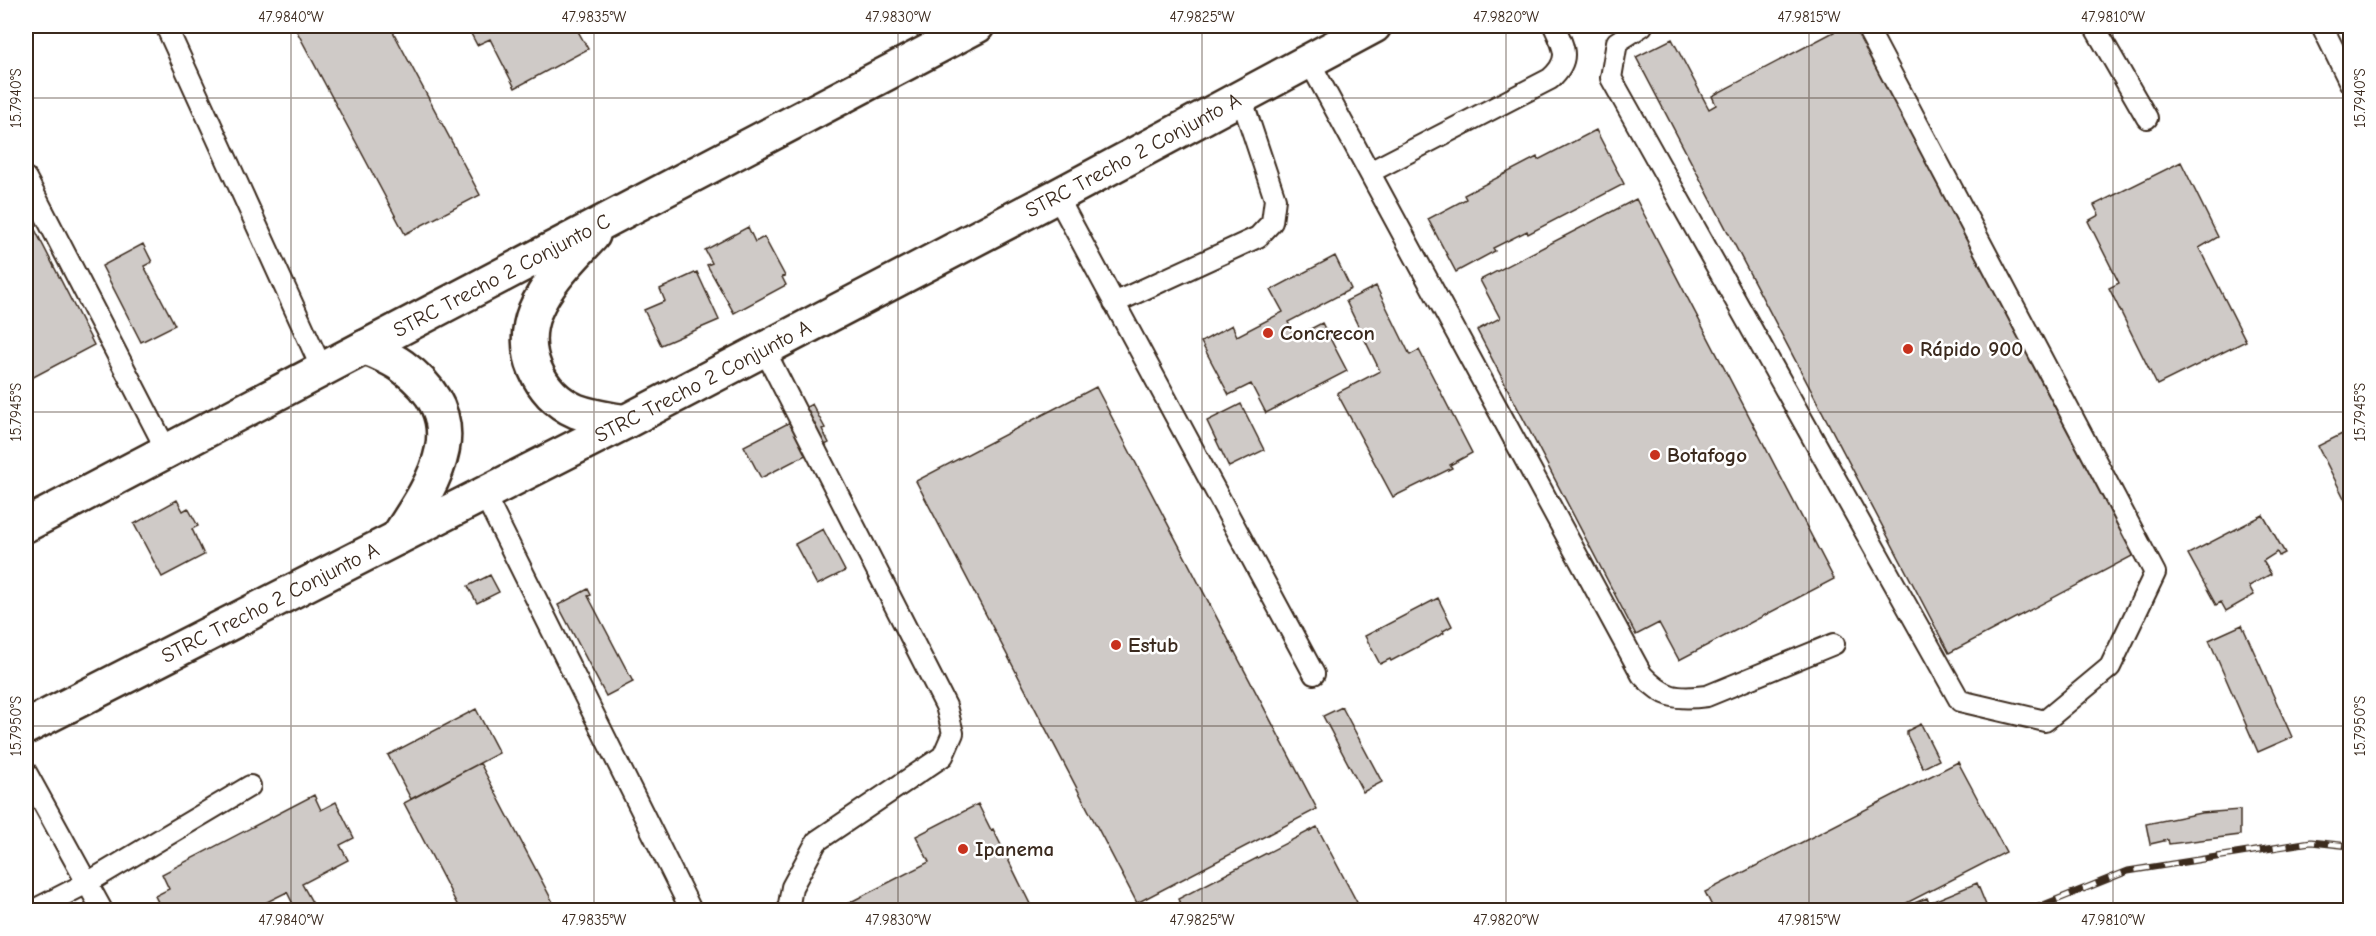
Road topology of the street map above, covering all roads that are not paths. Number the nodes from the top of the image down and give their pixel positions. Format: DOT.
graph roads {
  1 [pos="166,26"];
  2 [pos="977,26"];
  3 [pos="1374,26"];
  4 [pos="1554,26"];
  5 [pos="1642,26"];
  6 [pos="1866,26"];
  7 [pos="2094,26"];
  8 [pos="2322,26"];
  9 [pos="1310,61"];
  10 [pos="2350,82"];
  11 [pos="1241,97"];
  12 [pos="2147,118"];
  13 [pos="1370,172"];
  14 [pos="26,178"];
  15 [pos="1057,196"];
  16 [pos="603,222"];
  17 [pos="1114,303"];
  18 [pos="365,347"];
  19 [pos="764,349"];
  20 [pos="322,369"];
  21 [pos="625,422"];
  22 [pos="167,451"];
  23 [pos="484,494"];
  24 [pos="26,525"];
  25 [pos="396,539"];
  26 [pos="1834,644"];
  27 [pos="1314,674"];
  28 [pos="26,727"];
  29 [pos="26,772"];
  30 [pos="250,786"];
  31 [pos="87,883"];
  32 [pos="34,910"];
  33 [pos="102,910"];
  34 [pos="691,910"];
  35 [pos="788,910"];
  1 -- 20 [label="lane"];
  2 -- 16 [label="street, STRC Trecho 2 Conjunto C"];
  3 -- 9 [label="street, STRC Trecho 2 Conjunto A"];
  4 -- 13 [label="lane"];
  5 -- 6 [label="lane"];
  7 -- 12 [label="lane"];
  8 -- 10 [label="lane"];
  9 -- 11 [label="street, STRC Trecho 2 Conjunto A"];
  9 -- 13 [label="lane"];
  11 -- 15 [label="street, STRC Trecho 2 Conjunto A"];
  11 -- 17 [label="lane"];
  13 -- 26 [label="lane"];
  14 -- 22 [label="lane"];
  15 -- 17 [label="lane"];
  15 -- 19 [label="street, STRC Trecho 2 Conjunto A"];
  16 -- 18 [label="street, STRC Trecho 2 Conjunto C"];
  16 -- 21 [label="street"];
  17 -- 27 [label="lane"];
  18 -- 20 [label="street, STRC Trecho 2 Conjunto C"];
  18 -- 25 [label="street"];
  19 -- 21 [label="street, STRC Trecho 2 Conjunto A"];
  19 -- 35 [label="lane"];
  20 -- 22 [label="street, STRC Trecho 2 Conjunto C"];
  21 -- 23 [label="street, STRC Trecho 2 Conjunto A"];
  22 -- 24 [label="street, STRC Trecho 2 Conjunto C"];
  23 -- 25 [label="street, STRC Trecho 2 Conjunto A"];
  23 -- 34 [label="lane"];
  25 -- 28 [label="street, STRC Trecho 2 Conjunto A"];
  29 -- 31 [label="lane"];
  30 -- 31 [label="lane"];
  31 -- 32 [label="lane"];
  31 -- 33 [label="lane"];
}
